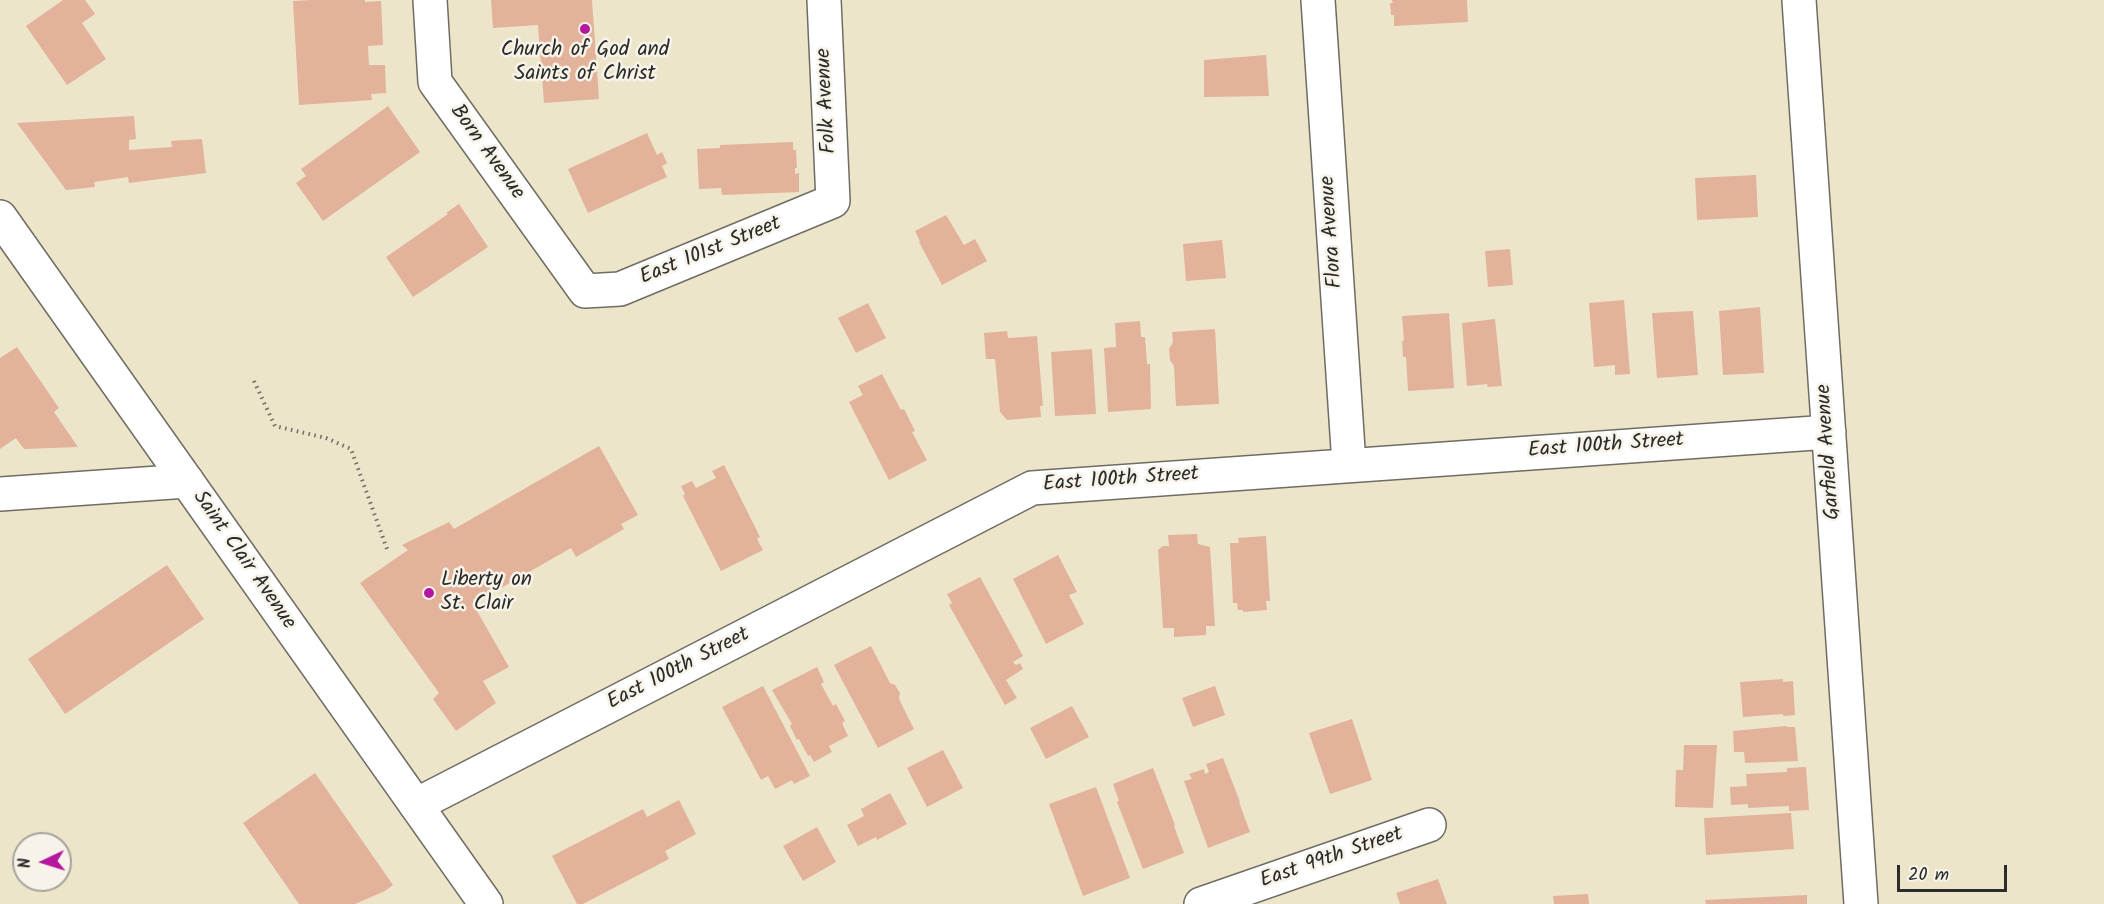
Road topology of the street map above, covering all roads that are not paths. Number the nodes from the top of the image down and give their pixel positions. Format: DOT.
graph roads {
  1 [pos="430,0"];
  2 [pos="824,0"];
  3 [pos="1318,0"];
  4 [pos="1799,0"];
  5 [pos="833,201"];
  6 [pos="0,217"];
  7 [pos="585,291"];
  8 [pos="1829,432"];
  9 [pos="1348,465"];
  10 [pos="187,481"];
  11 [pos="0,494"];
  12 [pos="416,806"];
  13 [pos="1429,825"];
  14 [pos="486,904"];
  15 [pos="1202,904"];
  16 [pos="1861,904"];
  1 -- 7 [label="street, Born Avenue"];
  2 -- 5 [label="street, Folk Avenue"];
  3 -- 9 [label="street, Flora Avenue"];
  4 -- 8 [label="street, Garfield Avenue"];
  5 -- 7 [label="street, East 101st Street"];
  6 -- 10 [label="street, Saint Clair Avenue"];
  8 -- 9 [label="street, East 100th Street"];
  8 -- 16 [label="street, Garfield Avenue"];
  9 -- 12 [label="street, East 100th Street"];
  10 -- 11 [label="street"];
  10 -- 12 [label="street, Saint Clair Avenue"];
  12 -- 14 [label="street, Saint Clair Avenue"];
  13 -- 15 [label="street, East 99th Street"];
}
